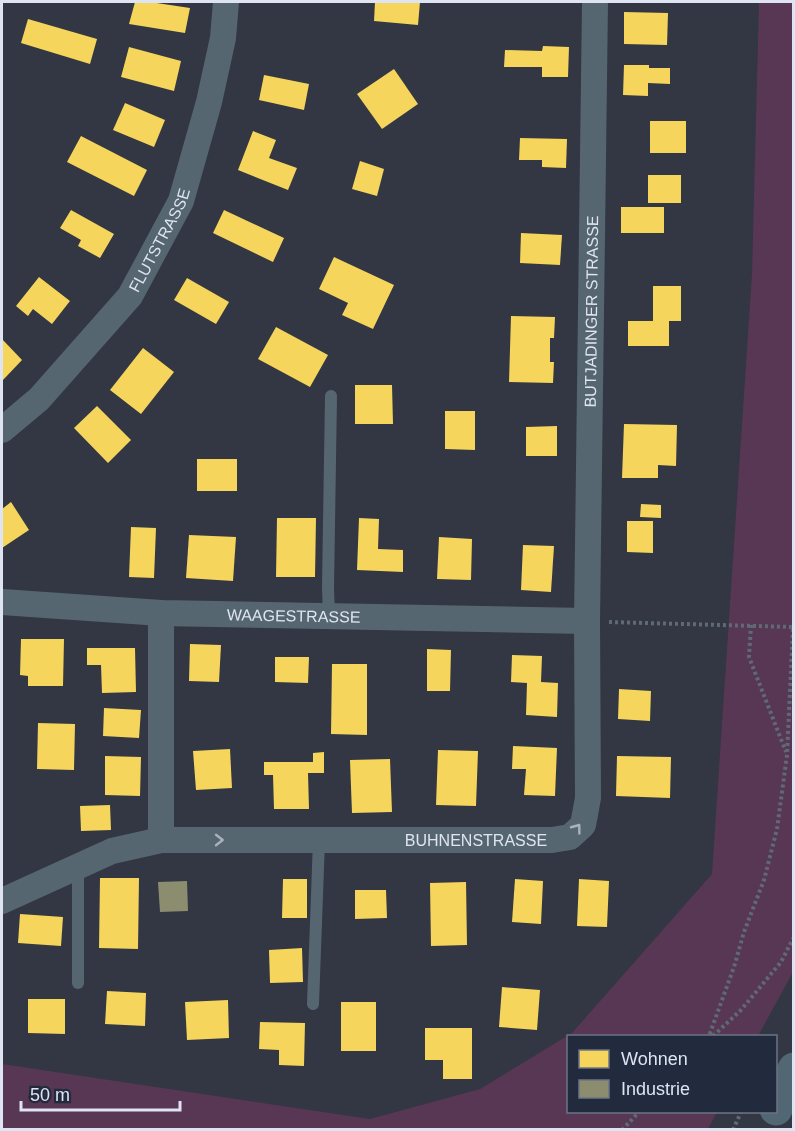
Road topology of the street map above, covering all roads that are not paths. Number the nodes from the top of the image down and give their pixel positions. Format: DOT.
graph roads {
  1 [pos="226,2"];
  2 [pos="595,2"];
  3 [pos="331,396"];
  4 [pos="2,430"];
  5 [pos="2,602"];
  6 [pos="161,613"];
  7 [pos="329,616"];
  8 [pos="587,621"];
  9 [pos="161,840"];
  10 [pos="320,840"];
  11 [pos="78,867"];
  12 [pos="2,901"];
  13 [pos="78,983"];
  14 [pos="314,1004"];
  15 [pos="794,1069"];
  16 [pos="777,1106"];
  17 [pos="774,1113"];
  18 [pos="766,1130"];
  1 -- 4 [label="street, FLUTSTRASSE"];
  2 -- 8 [label="street, BUTJADINGER STRASSE"];
  3 -- 7 [label="lane"];
  5 -- 6 [label="street, WAAGESTRASSE"];
  6 -- 7 [label="street, WAAGESTRASSE"];
  6 -- 9 [label="street"];
  7 -- 8 [label="street, WAAGESTRASSE"];
  10 -- 8 [label="street, BUHNENSTRASSE, one-way"];
  9 -- 10 [label="street, BUHNENSTRASSE, one-way"];
  9 -- 11 [label="street, BUHNENSTRASSE"];
  10 -- 14 [label="lane"];
  11 -- 12 [label="street, BUHNENSTRASSE"];
  11 -- 13 [label="lane"];
  15 -- 16 [label="main road"];
  17 -- 18 [label="main road"];
}
